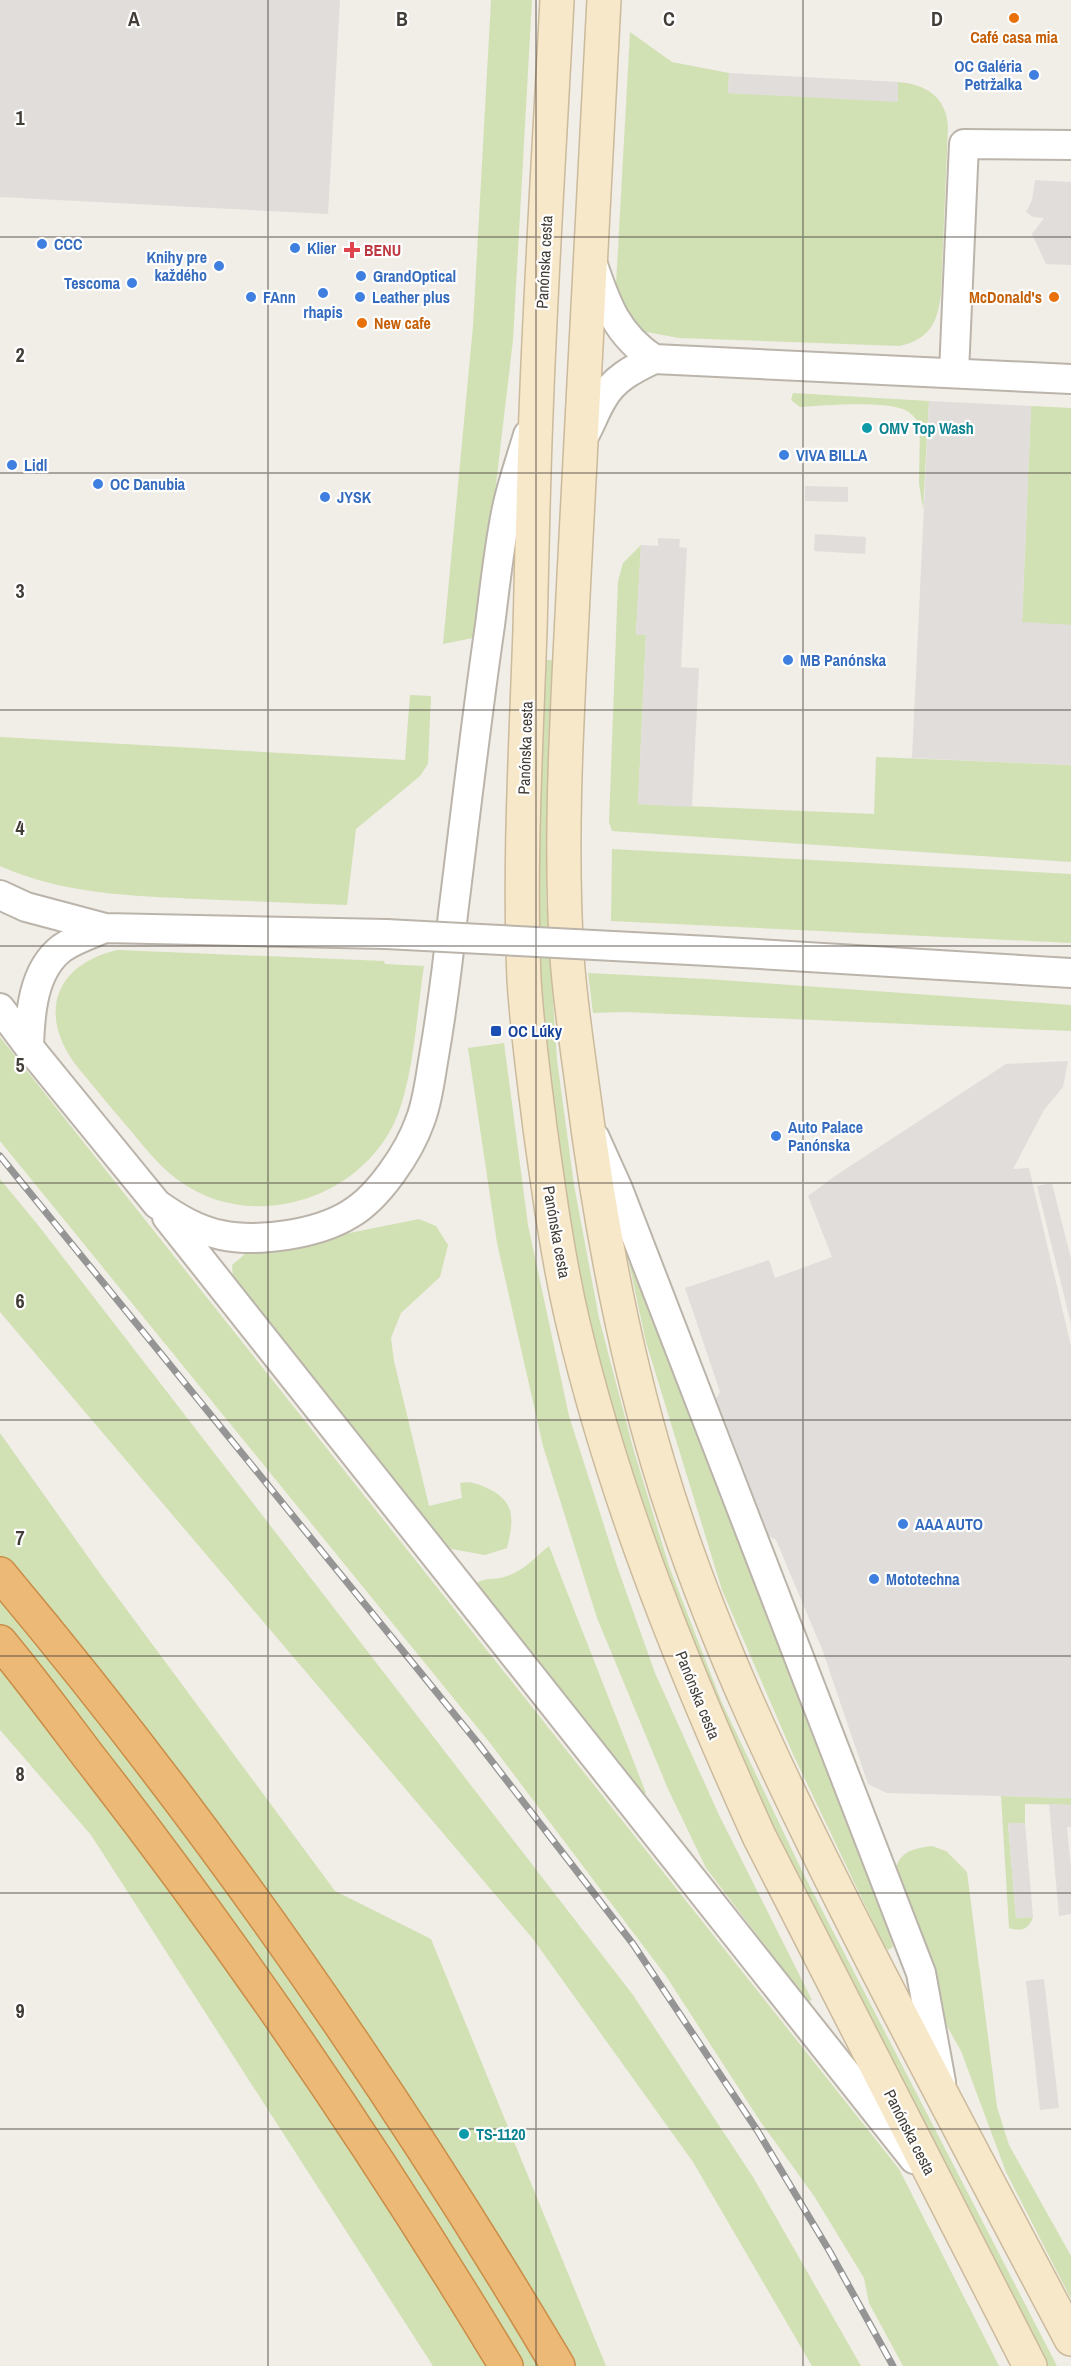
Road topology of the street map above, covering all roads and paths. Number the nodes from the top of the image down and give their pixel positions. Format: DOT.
graph roads {
  1 [pos="557,0"];
  2 [pos="604,0"];
  3 [pos="1071,145"];
  4 [pos="591,259"];
  5 [pos="654,359"];
  6 [pos="954,373"];
  7 [pos="1071,380"];
  8 [pos="536,410"];
  9 [pos="581,441"];
  10 [pos="0,895"];
  11 [pos="105,928"];
  12 [pos="1071,973"];
  13 [pos="0,1008"];
  14 [pos="29,1047"];
  15 [pos="586,1120"];
  16 [pos="157,1204"];
  17 [pos="0,1574"];
  18 [pos="0,1642"];
  19 [pos="945,2102"];
  20 [pos="942,2195"];
  21 [pos="1071,2339"];
  22 [pos="506,2366"];
  23 [pos="558,2366"];
  24 [pos="1030,2366"];
  1 -- 8 [label="main road, Panónska cesta"];
  2 -- 4 [label="main road"];
  3 -- 6 [label="street"];
  4 -- 5 [label="street"];
  4 -- 9 [label="main road"];
  5 -- 6 [label="street"];
  5 -- 9 [label="street"];
  6 -- 7 [label="street"];
  8 -- 16 [label="street"];
  8 -- 20 [label="main road, Panónska cesta"];
  9 -- 15 [label="main road"];
  10 -- 11 [label="street"];
  11 -- 12 [label="street, bridge"];
  11 -- 14 [label="street"];
  13 -- 14 [label="street"];
  14 -- 16 [label="street"];
  15 -- 19 [label="street"];
  15 -- 19 [label="main road"];
  16 -- 20 [label="street"];
  17 -- 23 [label="highway"];
  18 -- 22 [label="highway"];
  19 -- 21 [label="main road"];
  20 -- 24 [label="main road, Panónska cesta"];
}
